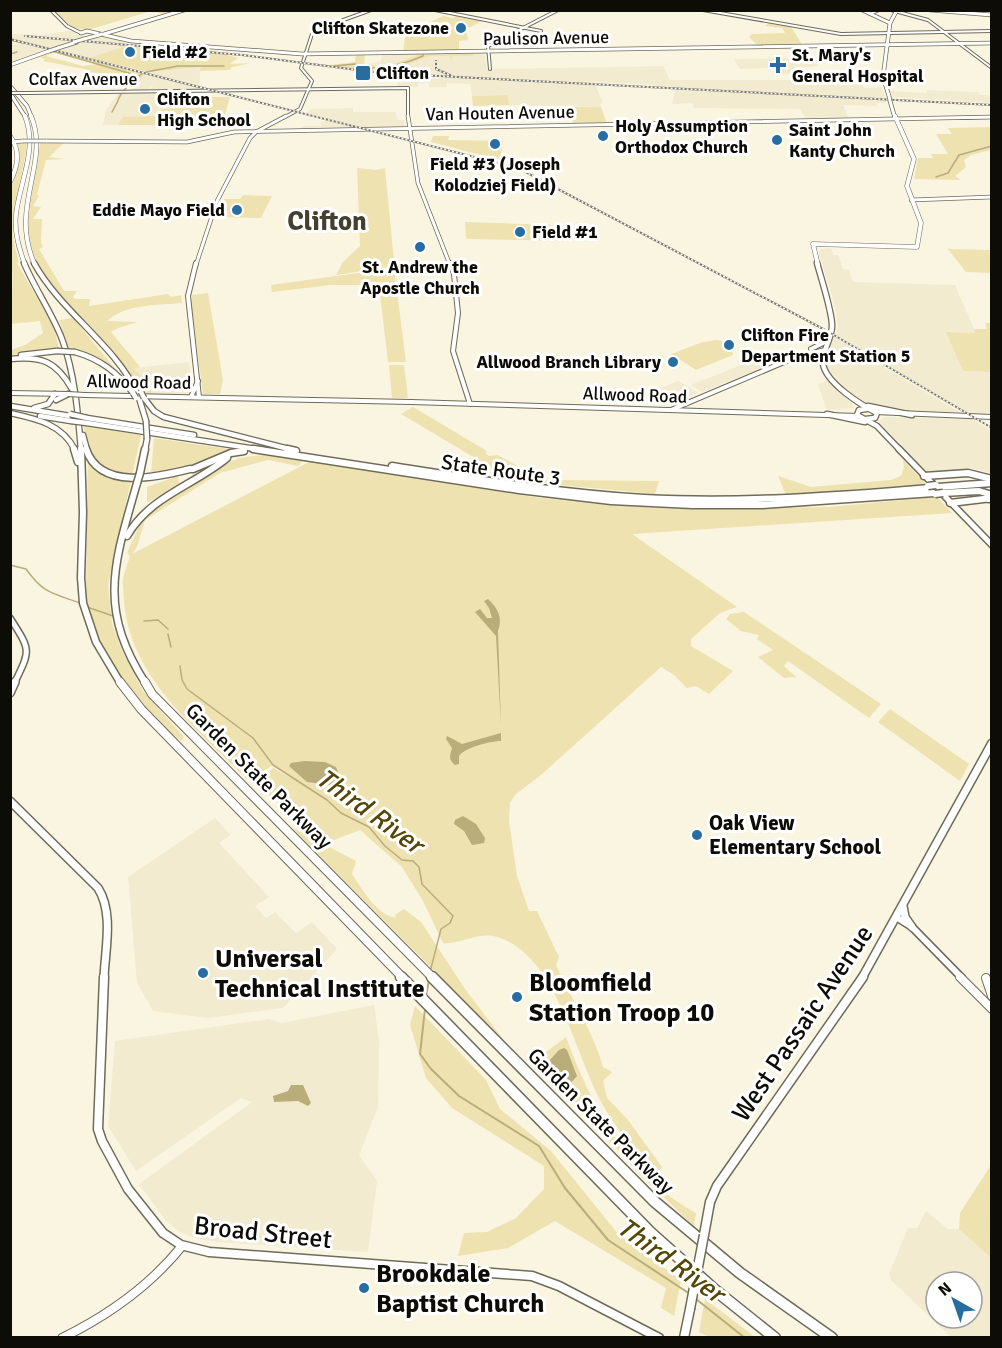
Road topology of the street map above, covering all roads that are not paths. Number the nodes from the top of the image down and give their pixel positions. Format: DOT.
graph roads {
  1 [pos="51,10"];
  2 [pos="182,10"];
  3 [pos="371,10"];
  4 [pos="435,10"];
  5 [pos="558,10"];
  6 [pos="703,10"];
  7 [pos="862,10"];
  8 [pos="879,10"];
  9 [pos="891,10"];
  10 [pos="957,10"];
  11 [pos="896,11"];
  12 [pos="931,11"];
  13 [pos="870,14"];
  14 [pos="991,14"];
  15 [pos="928,20"];
  16 [pos="890,23"];
  17 [pos="128,27"];
  18 [pos="72,28"];
  19 [pos="523,28"];
  20 [pos="87,31"];
  21 [pos="541,31"];
  22 [pos="992,31"];
  23 [pos="118,33"];
  24 [pos="944,33"];
  25 [pos="101,35"];
  26 [pos="889,35"];
  27 [pos="85,37"];
  28 [pos="111,37"];
  29 [pos="958,43"];
  30 [pos="992,43"];
  31 [pos="888,45"];
  32 [pos="48,51"];
  33 [pos="488,52"];
  34 [pos="307,54"];
  35 [pos="10,65"];
  36 [pos="992,68"];
  37 [pos="490,69"];
  38 [pos="10,86"];
  39 [pos="308,90"];
  40 [pos="10,93"];
  41 [pos="27,93"];
  42 [pos="992,117"];
  43 [pos="895,119"];
  44 [pos="408,128"];
  45 [pos="247,131"];
  46 [pos="258,131"];
  47 [pos="253,135"];
  48 [pos="10,136"];
  49 [pos="13,141"];
  50 [pos="10,182"];
  51 [pos="992,196"];
  52 [pos="912,203"];
  53 [pos="832,245"];
  54 [pos="814,251"];
  55 [pos="827,341"];
  56 [pos="825,350"];
  57 [pos="799,356"];
  58 [pos="10,358"];
  59 [pos="198,381"];
  60 [pos="10,393"];
  61 [pos="71,393"];
  62 [pos="56,396"];
  63 [pos="138,396"];
  64 [pos="191,397"];
  65 [pos="199,397"];
  66 [pos="690,400"];
  67 [pos="470,403"];
  68 [pos="856,403"];
  69 [pos="10,406"];
  70 [pos="695,408"];
  71 [pos="672,409"];
  72 [pos="867,409"];
  73 [pos="10,412"];
  74 [pos="858,412"];
  75 [pos="827,414"];
  76 [pos="912,415"];
  77 [pos="72,416"];
  78 [pos="876,416"];
  79 [pos="992,417"];
  80 [pos="866,419"];
  81 [pos="88,420"];
  82 [pos="877,426"];
  83 [pos="241,451"];
  84 [pos="296,451"];
  85 [pos="974,474"];
  86 [pos="427,476"];
  87 [pos="924,476"];
  88 [pos="992,481"];
  89 [pos="82,486"];
  90 [pos="992,488"];
  91 [pos="936,490"];
  92 [pos="990,498"];
  93 [pos="950,503"];
  94 [pos="992,545"];
  95 [pos="121,546"];
  96 [pos="10,618"];
  97 [pos="10,693"];
  98 [pos="992,743"];
  99 [pos="10,801"];
  100 [pos="903,905"];
  101 [pos="896,917"];
  102 [pos="912,927"];
  103 [pos="986,978"];
  104 [pos="992,996"];
  105 [pos="992,1009"];
  106 [pos="182,1246"];
  107 [pos="63,1338"];
  108 [pos="659,1338"];
  109 [pos="684,1338"];
  110 [pos="775,1338"];
  111 [pos="832,1338"];
  1 -- 18 [label="main road"];
  2 -- 17 [label="highway"];
  2 -- 25 [label="highway"];
  3 -- 34 [label="main road"];
  4 -- 19 [label="main road"];
  5 -- 19 [label="main road"];
  6 -- 26 [label="main road"];
  7 -- 13 [label="main road"];
  8 -- 13 [label="main road"];
  9 -- 11 [label="main road"];
  10 -- 14 [label="main road"];
  11 -- 15 [label="main road"];
  11 -- 16 [label="main road"];
  12 -- 14 [label="main road"];
  12 -- 15 [label="main road"];
  13 -- 16 [label="main road"];
  15 -- 24 [label="main road"];
  16 -- 26 [label="main road"];
  17 -- 23 [label="highway"];
  17 -- 25 [label="highway"];
  18 -- 20 [label="main road"];
  18 -- 27 [label="main road"];
  19 -- 21 [label="main road"];
  19 -- 33 [label="main road"];
  20 -- 25 [label="main road, Paulison Avenue"];
  20 -- 27 [label="main road"];
  22 -- 24 [label="main road"];
  23 -- 25 [label="highway"];
  23 -- 28 [label="highway"];
  24 -- 26 [label="main road"];
  24 -- 29 [label="main road"];
  25 -- 27 [label="highway"];
  25 -- 28 [label="main road, Paulison Avenue"];
  26 -- 31 [label="main road"];
  27 -- 32 [label="highway, bridge"];
  28 -- 34 [label="main road, Paulison Avenue"];
  29 -- 30 [label="main road, Paulison Avenue"];
  29 -- 31 [label="main road, Paulison Avenue"];
  29 -- 36 [label="main road"];
  31 -- 33 [label="main road, Paulison Avenue"];
  31 -- 43 [label="main road, bridge"];
  32 -- 35 [label="highway"];
  32 -- 35 [label="highway"];
  33 -- 34 [label="main road, Paulison Avenue"];
  33 -- 37 [label="main road"];
  34 -- 39 [label="main road"];
  38 -- 63 [label="highway"];
  39 -- 41 [label="main road, Colfax Avenue"];
  39 -- 44 [label="main road, Colfax Avenue"];
  39 -- 46 [label="main road"];
  40 -- 41 [label="main road, Colfax Avenue, bridge"];
  40 -- 61 [label="highway, Garden State Parkway"];
  42 -- 43 [label="main road, Van Houten Avenue"];
  43 -- 44 [label="main road, Van Houten Avenue"];
  43 -- 52 [label="main road"];
  44 -- 46 [label="main road, Van Houten Avenue"];
  44 -- 67 [label="main road"];
  45 -- 46 [label="main road, Van Houten Avenue"];
  45 -- 47 [label="main road"];
  45 -- 49 [label="main road, Van Houten Avenue, bridge"];
  46 -- 47 [label="main road"];
  47 -- 59 [label="main road"];
  48 -- 49 [label="main road"];
  49 -- 50 [label="main road"];
  51 -- 52 [label="main road"];
  52 -- 53 [label="main road"];
  53 -- 54 [label="main road"];
  53 -- 54 [label="main road"];
  54 -- 55 [label="main road"];
  55 -- 56 [label="main road"];
  55 -- 57 [label="main road"];
  56 -- 57 [label="main road"];
  56 -- 68 [label="main road"];
  57 -- 66 [label="main road"];
  58 -- 61 [label="highway"];
  58 -- 63 [label="highway, bridge"];
  59 -- 64 [label="main road"];
  59 -- 65 [label="main road"];
  60 -- 62 [label="main road, Allwood Road"];
  61 -- 62 [label="highway"];
  61 -- 64 [label="main road, Allwood Road, bridge"];
  61 -- 77 [label="highway, Garden State Parkway"];
  62 -- 69 [label="highway"];
  62 -- 77 [label="highway"];
  63 -- 84 [label="highway"];
  63 -- 95 [label="highway, Garden State Parkway, bridge"];
  64 -- 65 [label="main road, Allwood Road"];
  65 -- 67 [label="main road, Allwood Road"];
  66 -- 70 [label="main road"];
  66 -- 71 [label="main road"];
  67 -- 71 [label="main road, Allwood Road"];
  68 -- 72 [label="main road"];
  68 -- 74 [label="main road"];
  68 -- 76 [label="main road"];
  69 -- 77 [label="highway, State Route 3"];
  70 -- 71 [label="main road, Allwood Road"];
  70 -- 74 [label="main road, Allwood Road"];
  71 -- 75 [label="main road, Allwood Road"];
  72 -- 74 [label="main road"];
  72 -- 78 [label="main road"];
  73 -- 77 [label="highway, State Route 3"];
  73 -- 89 [label="highway"];
  74 -- 75 [label="main road, Allwood Road"];
  74 -- 80 [label="main road"];
  75 -- 82 [label="main road"];
  76 -- 78 [label="main road"];
  76 -- 79 [label="main road"];
  77 -- 81 [label="highway, State Route 3, bridge"];
  77 -- 83 [label="highway"];
  77 -- 89 [label="highway, Garden State Parkway"];
  78 -- 80 [label="main road"];
  78 -- 82 [label="main road"];
  80 -- 82 [label="main road"];
  81 -- 84 [label="highway, State Route 3"];
  81 -- 86 [label="highway, State Route 3"];
  82 -- 87 [label="main road"];
  83 -- 86 [label="highway"];
  83 -- 95 [label="highway"];
  84 -- 91 [label="highway, State Route 3"];
  85 -- 87 [label="highway"];
  85 -- 88 [label="highway"];
  85 -- 91 [label="highway"];
  86 -- 91 [label="highway, State Route 3"];
  87 -- 93 [label="main road"];
  88 -- 91 [label="highway"];
  89 -- 110 [label="highway, Garden State Parkway"];
  90 -- 91 [label="highway"];
  91 -- 92 [label="highway"];
  92 -- 93 [label="highway"];
  93 -- 94 [label="main road"];
  95 -- 111 [label="highway, Garden State Parkway"];
  96 -- 97 [label="main road"];
  98 -- 100 [label="main road, West Passaic Avenue"];
  99 -- 106 [label="main road, Broad Street"];
  100 -- 101 [label="main road, West Passaic Avenue"];
  100 -- 102 [label="main road"];
  101 -- 102 [label="main road"];
  101 -- 109 [label="main road, West Passaic Avenue, bridge"];
  102 -- 105 [label="main road"];
  103 -- 104 [label="main road"];
  106 -- 107 [label="main road"];
  106 -- 108 [label="main road, Broad Street"];
}
